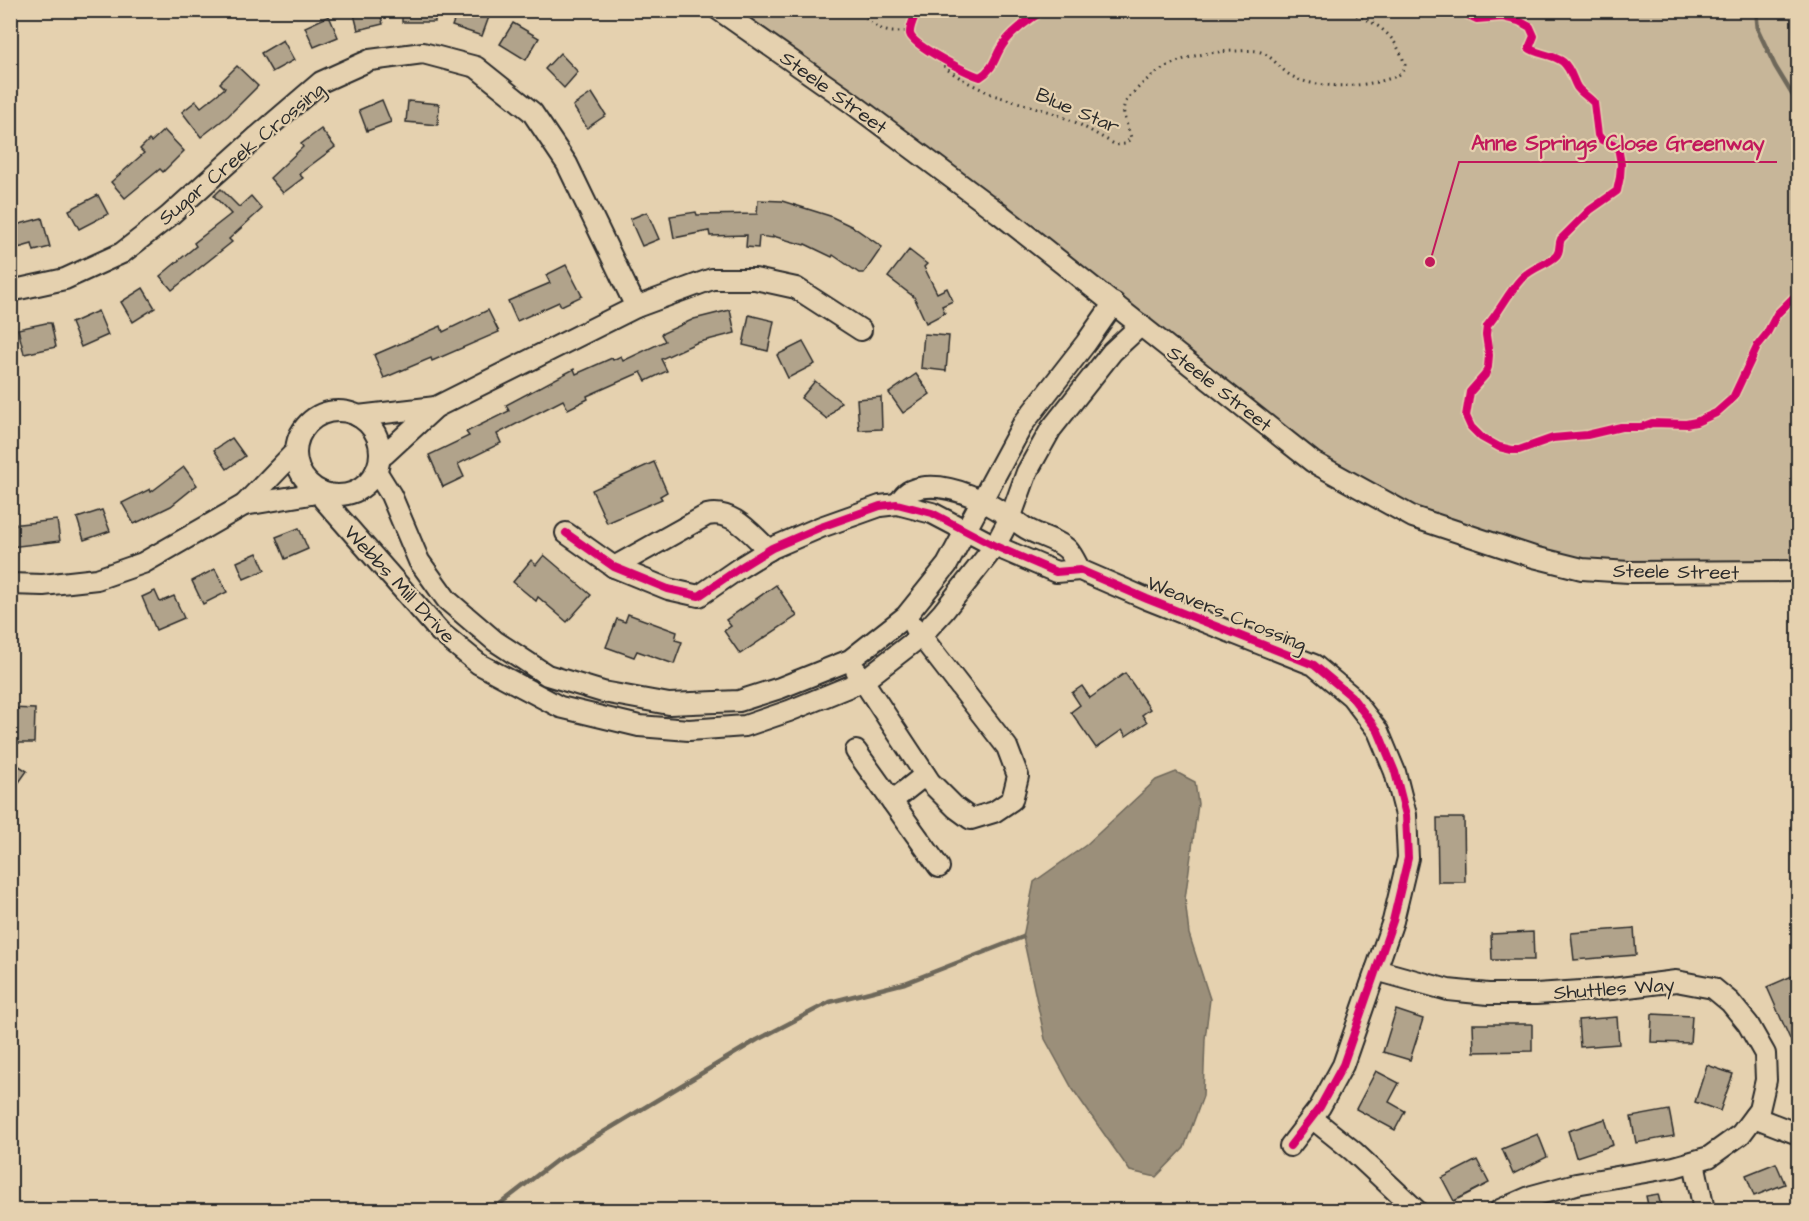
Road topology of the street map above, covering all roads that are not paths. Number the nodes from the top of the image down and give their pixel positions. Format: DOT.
graph roads {
  1 [pos="719,10"];
  2 [pos="10,291"];
  3 [pos="1114,303"];
  4 [pos="636,307"];
  5 [pos="1141,325"];
  6 [pos="861,330"];
  7 [pos="436,406"];
  8 [pos="358,416"];
  9 [pos="296,453"];
  10 [pos="378,464"];
  11 [pos="320,491"];
  12 [pos="981,502"];
  13 [pos="897,504"];
  14 [pos="244,505"];
  15 [pos="1011,516"];
  16 [pos="966,530"];
  17 [pos="566,533"];
  18 [pos="995,546"];
  19 [pos="769,550"];
  20 [pos="614,567"];
  21 [pos="1080,570"];
  22 [pos="1798,572"];
  23 [pos="10,584"];
  24 [pos="906,616"];
  25 [pos="921,636"];
  26 [pos="850,660"];
  27 [pos="863,681"];
  28 [pos="669,704"];
  29 [pos="670,729"];
  30 [pos="856,751"];
  31 [pos="925,775"];
  32 [pos="892,801"];
  33 [pos="939,867"];
  34 [pos="1376,970"];
  35 [pos="1754,1117"];
  36 [pos="1312,1118"];
  37 [pos="1798,1134"];
  38 [pos="1290,1146"];
  39 [pos="1694,1162"];
  40 [pos="1416,1210"];
  41 [pos="1500,1210"];
  42 [pos="1704,1210"];
  1 -- 3 [label="street, Steele Street"];
  2 -- 4 [label="street, Sugar Creek Crossing"];
  3 -- 5 [label="street, Steele Street"];
  3 -- 12 [label="street"];
  4 -- 6 [label="street"];
  4 -- 7 [label="street"];
  5 -- 15 [label="street, Webbs Mill Drive"];
  5 -- 22 [label="street, Steele Street"];
  7 -- 8 [label="street"];
  7 -- 10 [label="street"];
  8 -- 9 [label="street"];
  8 -- 10 [label="street"];
  9 -- 11 [label="street"];
  9 -- 14 [label="street"];
  10 -- 11 [label="street"];
  10 -- 28 [label="street"];
  11 -- 14 [label="street"];
  11 -- 29 [label="street, Webbs Mill Drive"];
  12 -- 13 [label="street"];
  12 -- 15 [label="street"];
  12 -- 16 [label="street"];
  13 -- 16 [label="street, Weavers Crossing"];
  13 -- 19 [label="street"];
  14 -- 23 [label="street"];
  15 -- 18 [label="street, Webbs Mill Drive"];
  15 -- 21 [label="street"];
  16 -- 18 [label="street, Weavers Crossing"];
  16 -- 24 [label="street"];
  17 -- 20 [label="street"];
  18 -- 21 [label="street, Weavers Crossing"];
  18 -- 25 [label="street, Webbs Mill Drive"];
  19 -- 20 [label="street"];
  19 -- 20 [label="street"];
  21 -- 34 [label="street, Weavers Crossing"];
  24 -- 25 [label="street"];
  24 -- 26 [label="street"];
  25 -- 27 [label="street, Webbs Mill Drive"];
  25 -- 31 [label="street"];
  26 -- 27 [label="street"];
  26 -- 28 [label="street"];
  27 -- 29 [label="street, Webbs Mill Drive"];
  27 -- 31 [label="street"];
  28 -- 29 [label="street"];
  30 -- 32 [label="street"];
  31 -- 32 [label="street"];
  32 -- 33 [label="street"];
  34 -- 35 [label="street, Shuttles Way"];
  34 -- 36 [label="street, Weavers Crossing"];
  35 -- 37 [label="street"];
  35 -- 39 [label="street, Shuttles Way"];
  36 -- 38 [label="street, Weavers Crossing"];
  36 -- 40 [label="street"];
  39 -- 41 [label="street, Shuttles Way"];
  39 -- 42 [label="street"];
}
